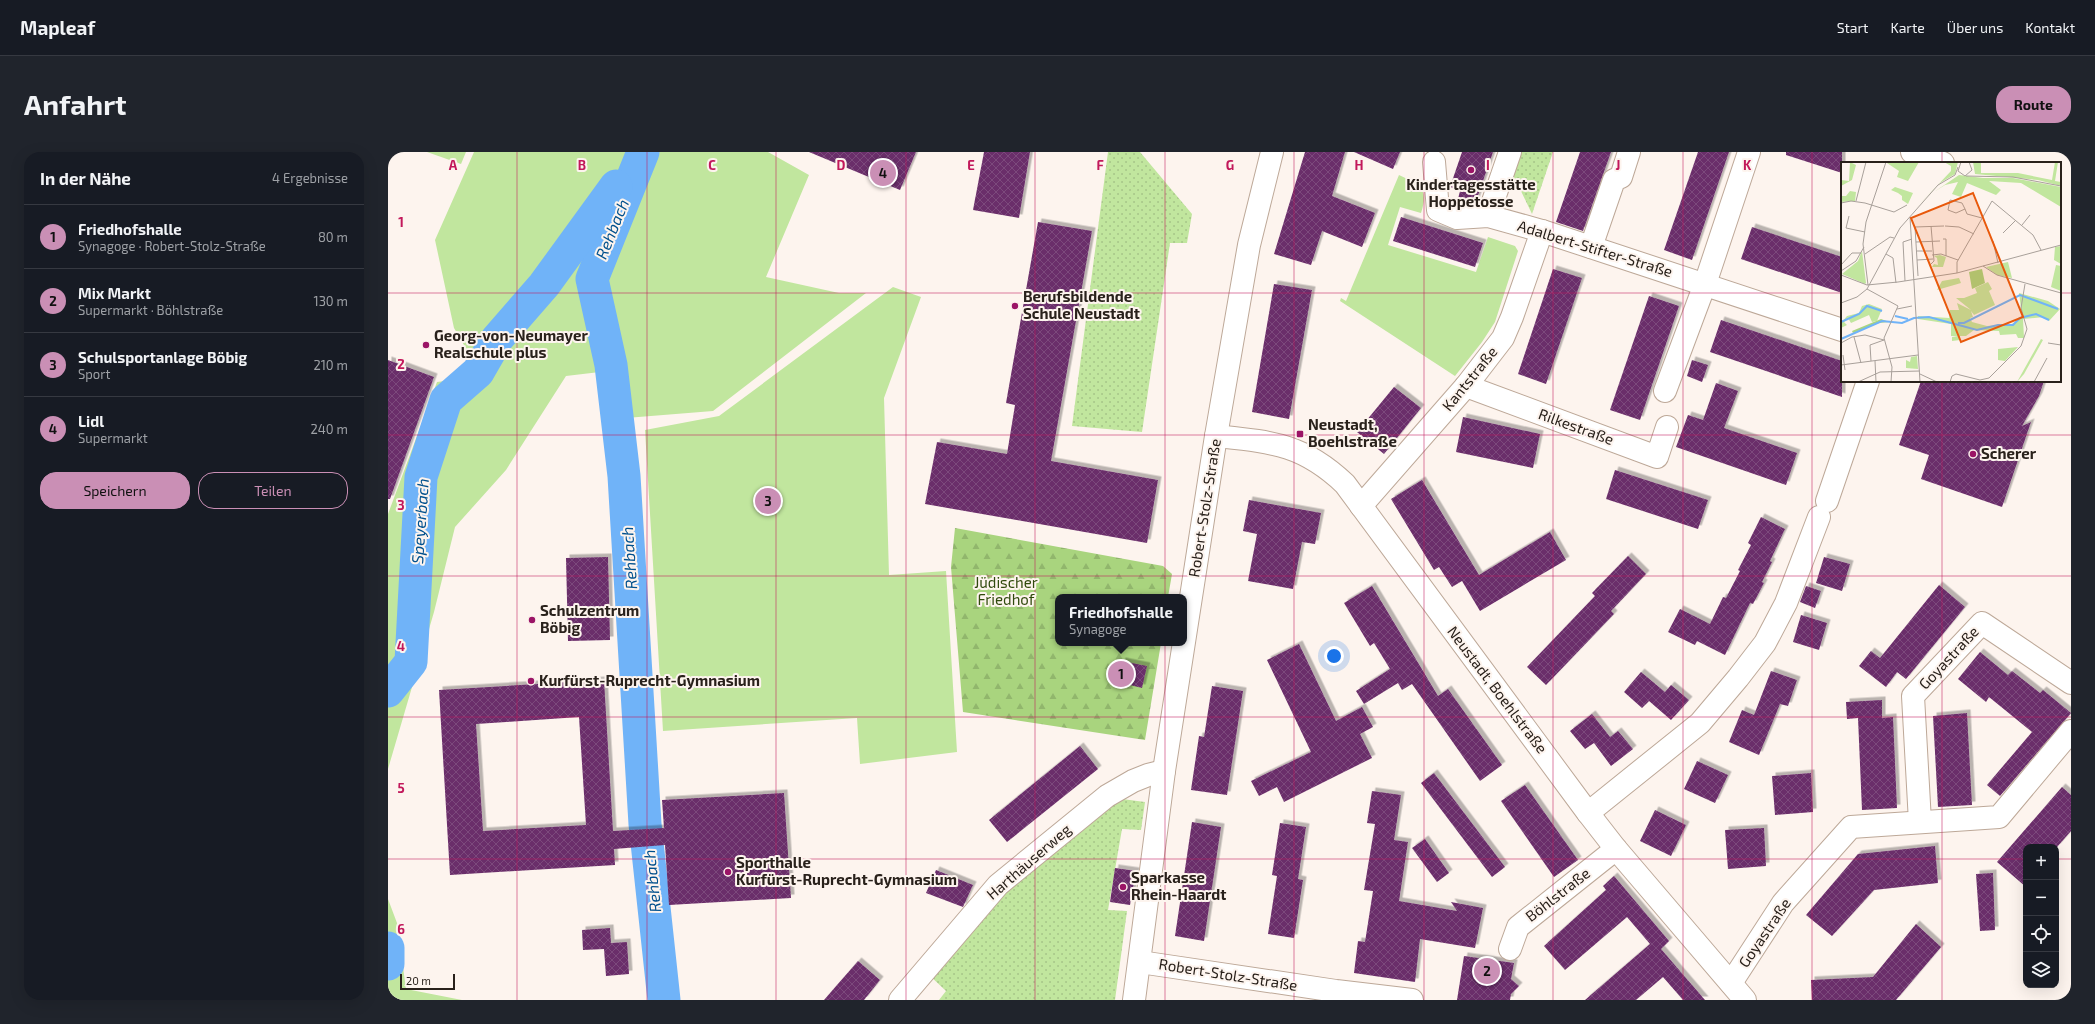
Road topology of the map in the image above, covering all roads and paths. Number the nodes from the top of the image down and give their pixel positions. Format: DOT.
graph roads {
  1 [pos="1272,152"];
  2 [pos="1510,152"];
  3 [pos="1629,152"];
  4 [pos="1749,152"];
  5 [pos="1912,152"];
  6 [pos="1434,162"];
  7 [pos="1940,162"];
  8 [pos="1488,216"];
  9 [pos="1542,231"];
  10 [pos="1591,247"];
  11 [pos="1705,284"];
  12 [pos="1841,330"];
  13 [pos="1868,382"];
  14 [pos="1466,386"];
  15 [pos="1666,391"];
  16 [pos="1667,427"];
  17 [pos="1216,436"];
  18 [pos="1361,506"];
  19 [pos="1187,623"];
  20 [pos="1183,646"];
  21 [pos="2071,683"];
  22 [pos="2071,731"];
  23 [pos="1164,771"];
  24 [pos="1588,813"];
  25 [pos="1920,822"];
  26 [pos="1616,849"];
  27 [pos="1510,949"];
  28 [pos="1140,962"];
  29 [pos="1731,984"];
  30 [pos="900,1000"];
  31 [pos="1134,1000"];
  32 [pos="1412,1000"];
  33 [pos="1745,1000"];
  1 -- 17 [label="street, Robert-Stolz-Straße"];
  2 -- 8 [label="street"];
  3 -- 10 [label="street"];
  4 -- 11 [label="street"];
  5 -- 7 [label="street"];
  6 -- 8 [label="street, Adalbert-Stifter-Straße"];
  8 -- 9 [label="street, Adalbert-Stifter-Straße"];
  9 -- 10 [label="street, Adalbert-Stifter-Straße"];
  9 -- 14 [label="street, Kantstraße"];
  10 -- 11 [label="street, Adalbert-Stifter-Straße"];
  11 -- 12 [label="street, Adalbert-Stifter-Straße"];
  11 -- 15 [label="street"];
  13 -- 24 [label="street"];
  14 -- 16 [label="street, Rilkestraße"];
  14 -- 18 [label="street, Kantstraße"];
  17 -- 18 [label="street, Neustadt, Boehlstraße"];
  17 -- 19 [label="street, Robert-Stolz-Straße"];
  18 -- 24 [label="street, Neustadt, Boehlstraße"];
  20 -- 23 [label="street, Robert-Stolz-Straße"];
  21 -- 25 [label="street, Goyastraße"];
  22 -- 25 [label="street, Goyastraße"];
  23 -- 28 [label="street, Robert-Stolz-Straße"];
  23 -- 30 [label="street, Harthäuserweg"];
  24 -- 26 [label="street, Neustadt, Boehlstraße"];
  25 -- 29 [label="street, Goyastraße"];
  26 -- 27 [label="street, Böhlstraße"];
  26 -- 29 [label="street, Neustadt, Boehlstraße"];
  28 -- 31 [label="street, Robert-Stolz-Straße"];
  28 -- 32 [label="street, Robert-Stolz-Straße"];
  29 -- 33 [label="street, Neustadt, Boehlstraße"];
}
